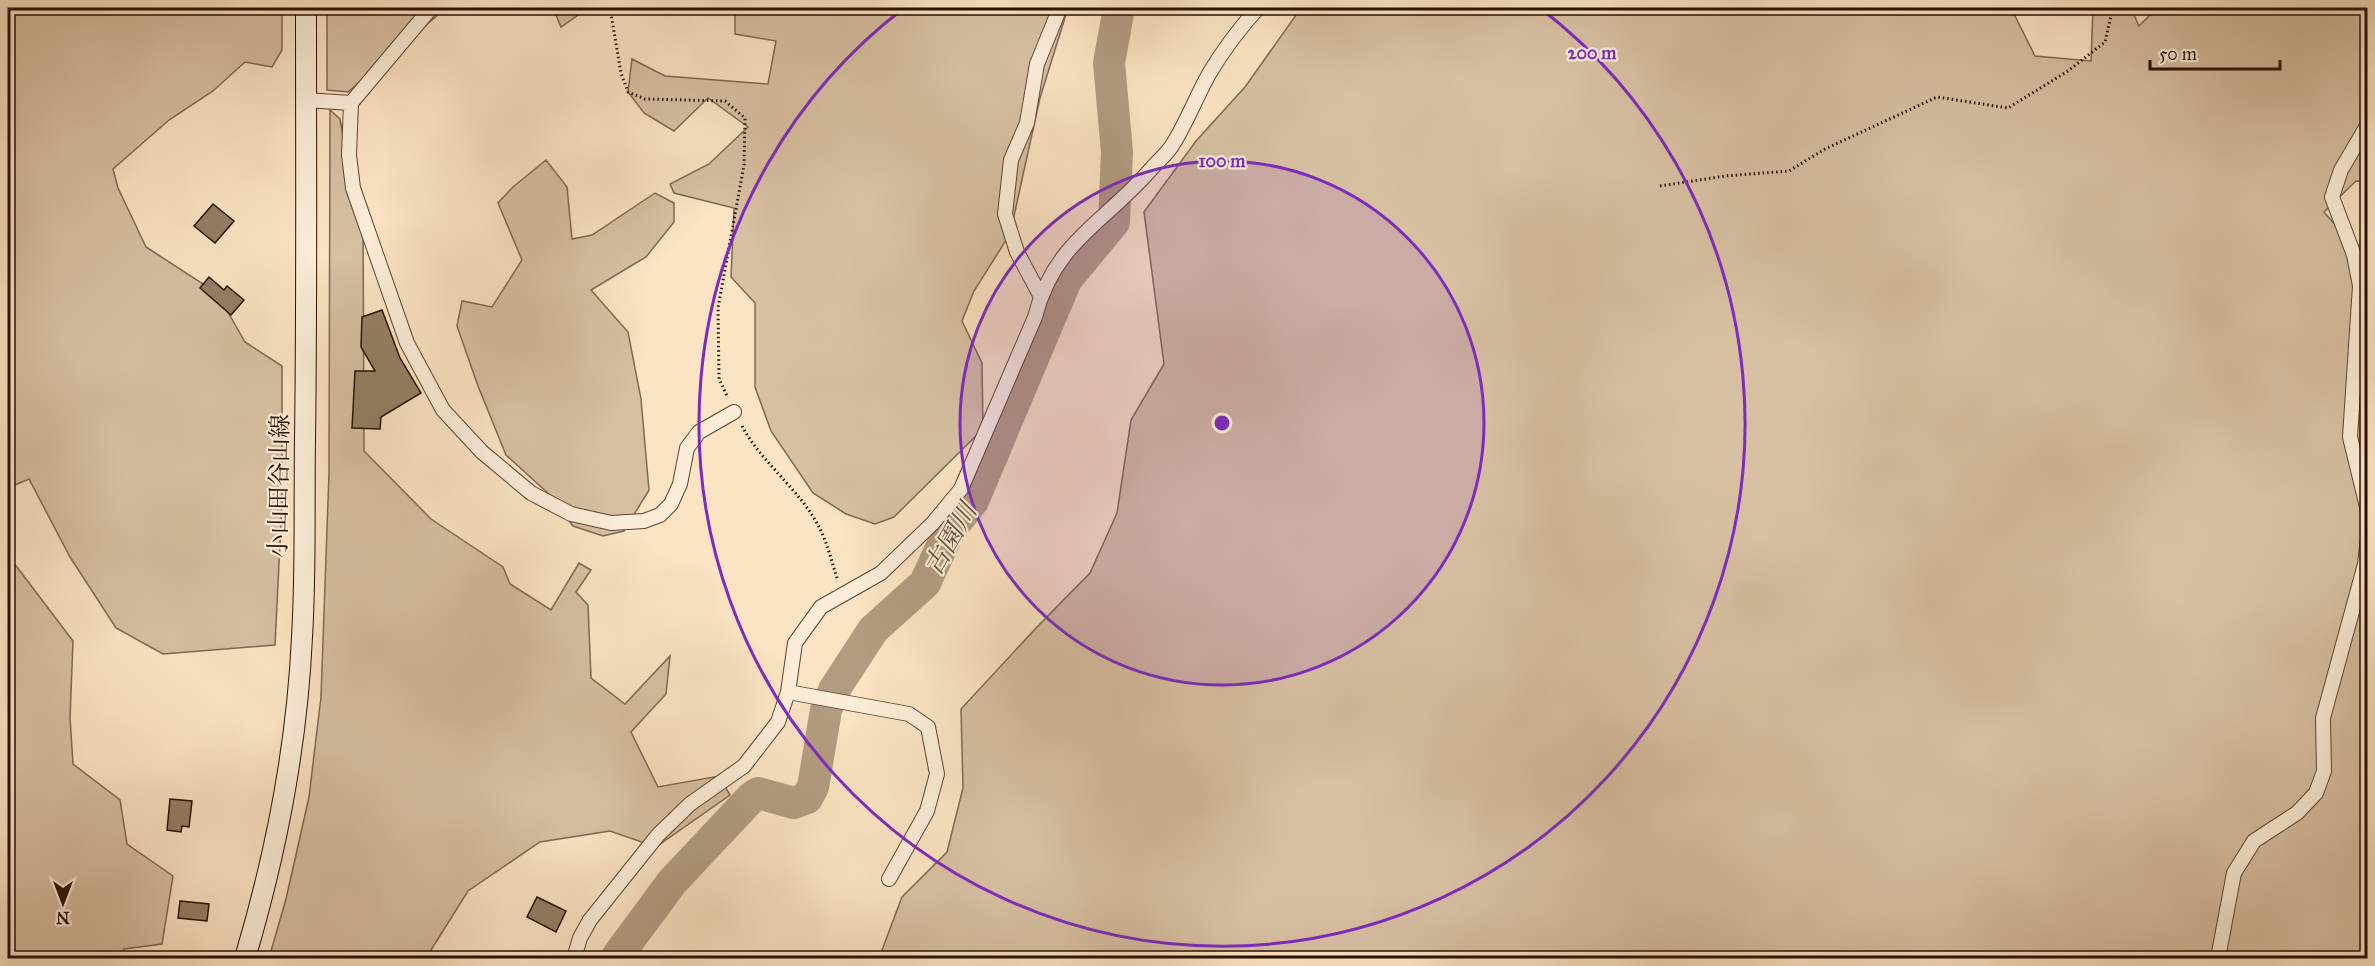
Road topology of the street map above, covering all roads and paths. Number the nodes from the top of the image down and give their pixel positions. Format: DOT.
graph roads {
  1 [pos="306,8"];
  2 [pos="431,8"];
  3 [pos="610,8"];
  4 [pos="1056,8"];
  5 [pos="1258,8"];
  6 [pos="2110,8"];
  7 [pos="306,100"];
  8 [pos="351,104"];
  9 [pos="2367,124"];
  10 [pos="1660,186"];
  11 [pos="1041,295"];
  12 [pos="734,412"];
  13 [pos="2367,511"];
  14 [pos="2367,539"];
  15 [pos="843,594"];
  16 [pos="788,692"];
  17 [pos="889,879"];
  18 [pos="245,958"];
  19 [pos="574,958"];
  20 [pos="2218,958"];
  1 -- 7 [label="main road, 小山田谷山線"];
  2 -- 8 [label="street"];
  3 -- 12 [label="path"];
  4 -- 11 [label="street"];
  5 -- 11 [label="street"];
  6 -- 10 [label="path"];
  7 -- 8 [label="street"];
  7 -- 18 [label="main road, 小山田谷山線"];
  8 -- 12 [label="street"];
  9 -- 13 [label="street"];
  11 -- 15 [label="street"];
  12 -- 15 [label="path"];
  14 -- 20 [label="street"];
  15 -- 16 [label="street"];
  16 -- 17 [label="street"];
  16 -- 19 [label="street"];
}
